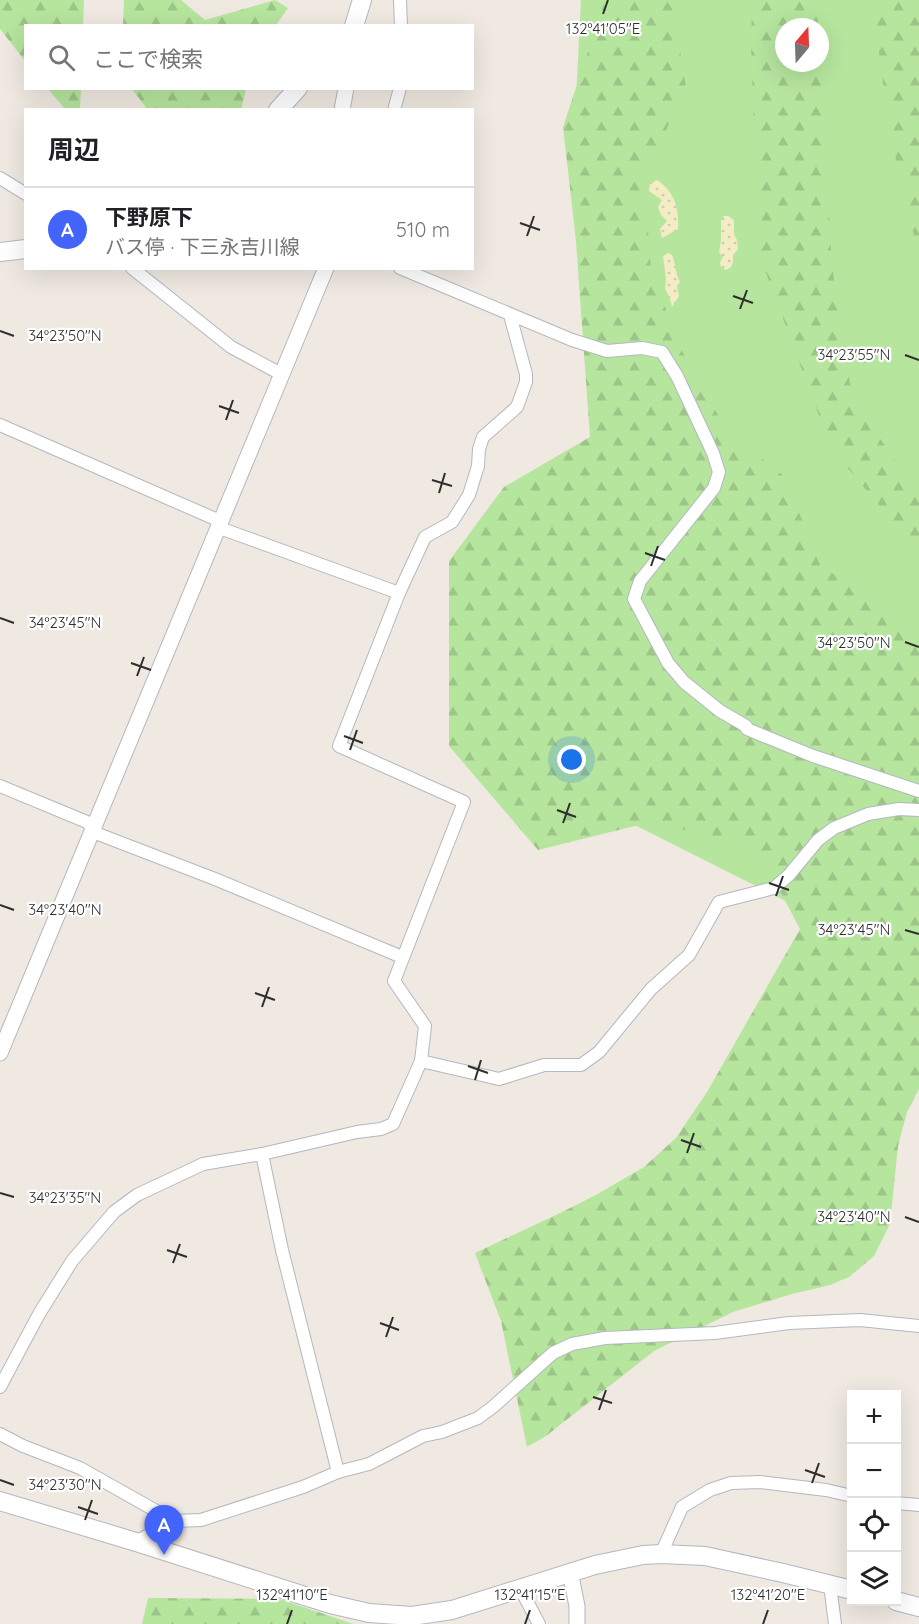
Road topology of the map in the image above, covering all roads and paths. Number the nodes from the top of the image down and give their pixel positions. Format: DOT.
graph roads {
  1 [pos="362,0"];
  2 [pos="400,0"];
  3 [pos="354,24"];
  4 [pos="401,24"];
  5 [pos="296,90"];
  6 [pos="346,90"];
  7 [pos="399,90"];
  8 [pos="280,108"];
  9 [pos="342,108"];
  10 [pos="395,108"];
  11 [pos="0,177"];
  12 [pos="24,193"];
  13 [pos="24,249"];
  14 [pos="0,252"];
  15 [pos="135,270"];
  16 [pos="325,270"];
  17 [pos="405,270"];
  18 [pos="510,315"];
  19 [pos="281,374"];
  20 [pos="0,425"];
  21 [pos="219,524"];
  22 [pos="399,593"];
  23 [pos="0,786"];
  24 [pos="919,791"];
  25 [pos="919,810"];
  26 [pos="92,829"];
  27 [pos="402,957"];
  28 [pos="0,1053"];
  29 [pos="421,1061"];
  30 [pos="262,1154"];
  31 [pos="919,1326"];
  32 [pos="0,1388"];
  33 [pos="0,1434"];
  34 [pos="338,1472"];
  35 [pos="847,1495"];
  36 [pos="0,1501"];
  37 [pos="901,1503"];
  38 [pos="919,1505"];
  39 [pos="174,1521"];
  40 [pos="136,1542"];
  41 [pos="661,1554"];
  42 [pos="570,1572"];
  43 [pos="830,1585"];
  44 [pos="520,1588"];
  45 [pos="847,1589"];
  46 [pos="901,1602"];
  47 [pos="919,1607"];
  48 [pos="539,1624"];
  49 [pos="577,1624"];
  50 [pos="835,1624"];
  1 -- 3 [label="main road"];
  2 -- 4 [label="street"];
  5 -- 8 [label="main road"];
  6 -- 9 [label="street"];
  7 -- 10 [label="street"];
  11 -- 12 [label="street"];
  13 -- 14 [label="main road"];
  15 -- 19 [label="street"];
  16 -- 19 [label="street"];
  17 -- 18 [label="street"];
  18 -- 22 [label="street"];
  18 -- 24 [label="street"];
  19 -- 21 [label="street"];
  20 -- 21 [label="street"];
  21 -- 22 [label="street"];
  21 -- 26 [label="street"];
  22 -- 27 [label="street"];
  23 -- 26 [label="street"];
  25 -- 29 [label="street"];
  26 -- 27 [label="street"];
  26 -- 28 [label="street"];
  27 -- 29 [label="street"];
  29 -- 30 [label="street"];
  30 -- 32 [label="street"];
  30 -- 34 [label="street"];
  31 -- 34 [label="street"];
  33 -- 39 [label="street"];
  34 -- 39 [label="street"];
  35 -- 41 [label="street"];
  36 -- 40 [label="main road"];
  37 -- 38 [label="street"];
  39 -- 40 [label="street"];
  40 -- 44 [label="main road"];
  41 -- 42 [label="main road"];
  41 -- 43 [label="main road"];
  42 -- 44 [label="main road"];
  42 -- 49 [label="street"];
  43 -- 45 [label="main road"];
  43 -- 50 [label="street"];
  44 -- 48 [label="street"];
  46 -- 47 [label="main road"];
}
